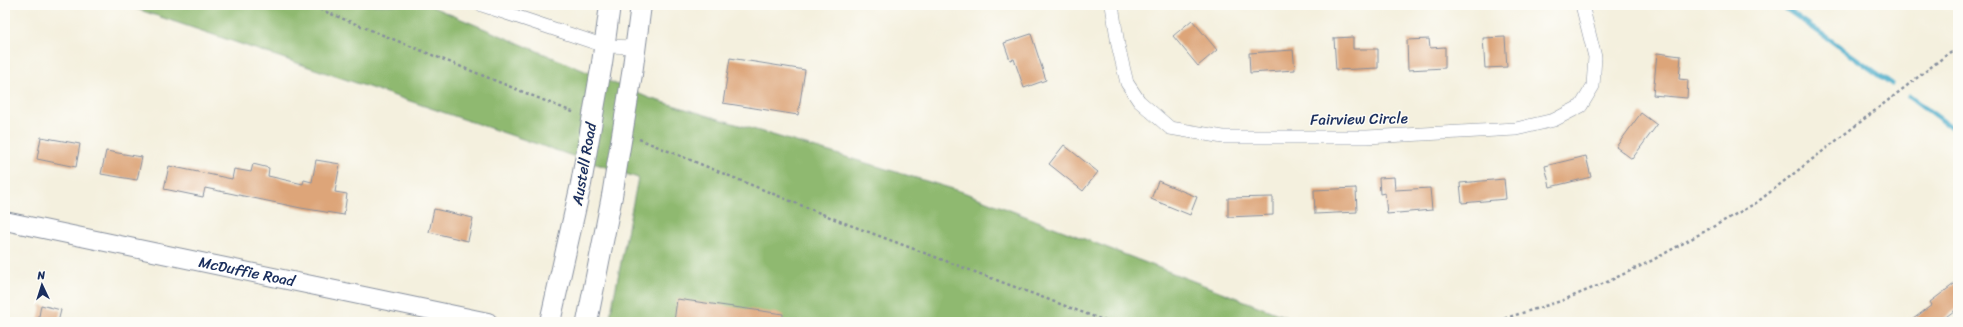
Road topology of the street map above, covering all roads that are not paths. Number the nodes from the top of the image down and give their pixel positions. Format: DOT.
graph roads {
  1 [pos="482,5"];
  2 [pos="610,5"];
  3 [pos="641,5"];
  4 [pos="1112,5"];
  5 [pos="1582,5"];
  6 [pos="636,47"];
  7 [pos="603,54"];
  8 [pos="5,221"];
  9 [pos="488,322"];
  10 [pos="550,322"];
  11 [pos="587,322"];
  1 -- 7 [label="street"];
  2 -- 7 [label="main road, Austell Road"];
  3 -- 6 [label="main road"];
  4 -- 5 [label="street, Fairview Circle"];
  6 -- 7 [label="street"];
  6 -- 11 [label="main road, bridge"];
  7 -- 10 [label="main road, Austell Road, bridge"];
  8 -- 9 [label="street, McDuffie Road"];
}
